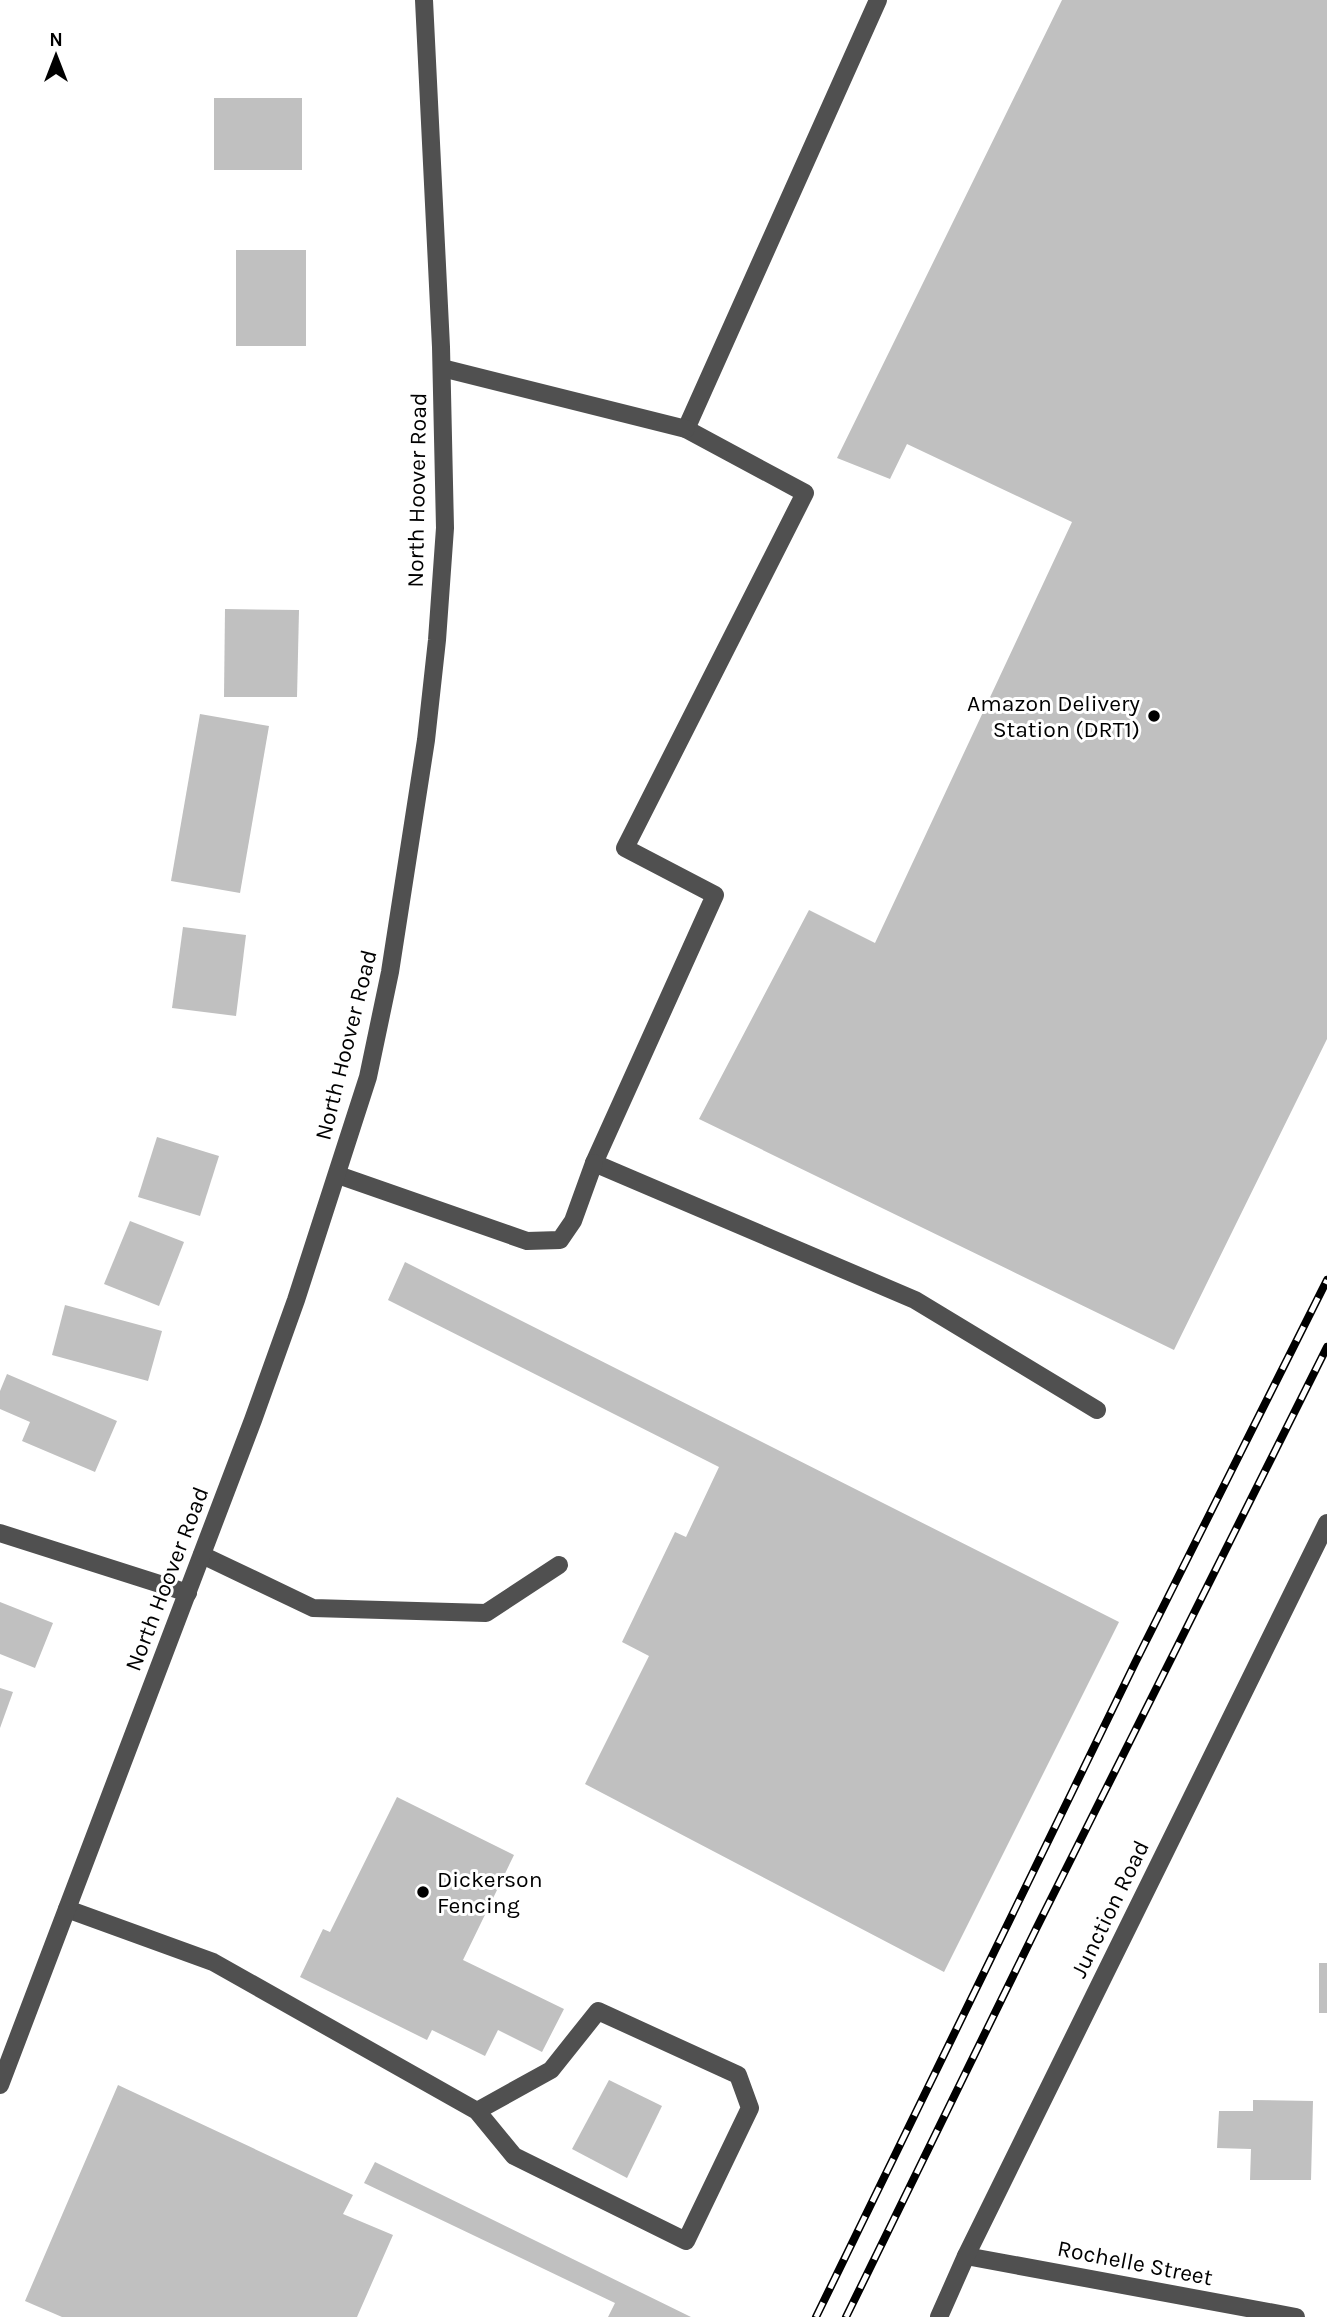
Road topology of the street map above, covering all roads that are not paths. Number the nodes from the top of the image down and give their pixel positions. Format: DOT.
graph roads {
  1 [pos="424,0"];
  2 [pos="878,0"];
  3 [pos="442,368"];
  4 [pos="686,429"];
  5 [pos="594,1163"];
  6 [pos="338,1175"];
  7 [pos="1097,1410"];
  8 [pos="1327,1523"];
  9 [pos="0,1533"];
  10 [pos="202,1555"];
  11 [pos="559,1566"];
  12 [pos="188,1593"];
  13 [pos="67,1909"];
  14 [pos="0,2085"];
  15 [pos="477,2111"];
  16 [pos="966,2256"];
  17 [pos="939,2317"];
  18 [pos="1296,2317"];
  1 -- 3 [label="street, North Hoover Road"];
  2 -- 4 [label="street"];
  3 -- 4 [label="street"];
  3 -- 6 [label="street, North Hoover Road"];
  4 -- 5 [label="street"];
  5 -- 6 [label="street"];
  5 -- 7 [label="street"];
  6 -- 10 [label="street, North Hoover Road"];
  8 -- 16 [label="street, Junction Road"];
  9 -- 12 [label="street"];
  10 -- 11 [label="street"];
  10 -- 12 [label="street, North Hoover Road"];
  12 -- 13 [label="street, North Hoover Road"];
  13 -- 14 [label="street, North Hoover Road"];
  13 -- 15 [label="street"];
  15 -- 15 [label="street"];
  16 -- 17 [label="street, Junction Road"];
  16 -- 18 [label="street, Rochelle Street"];
}
